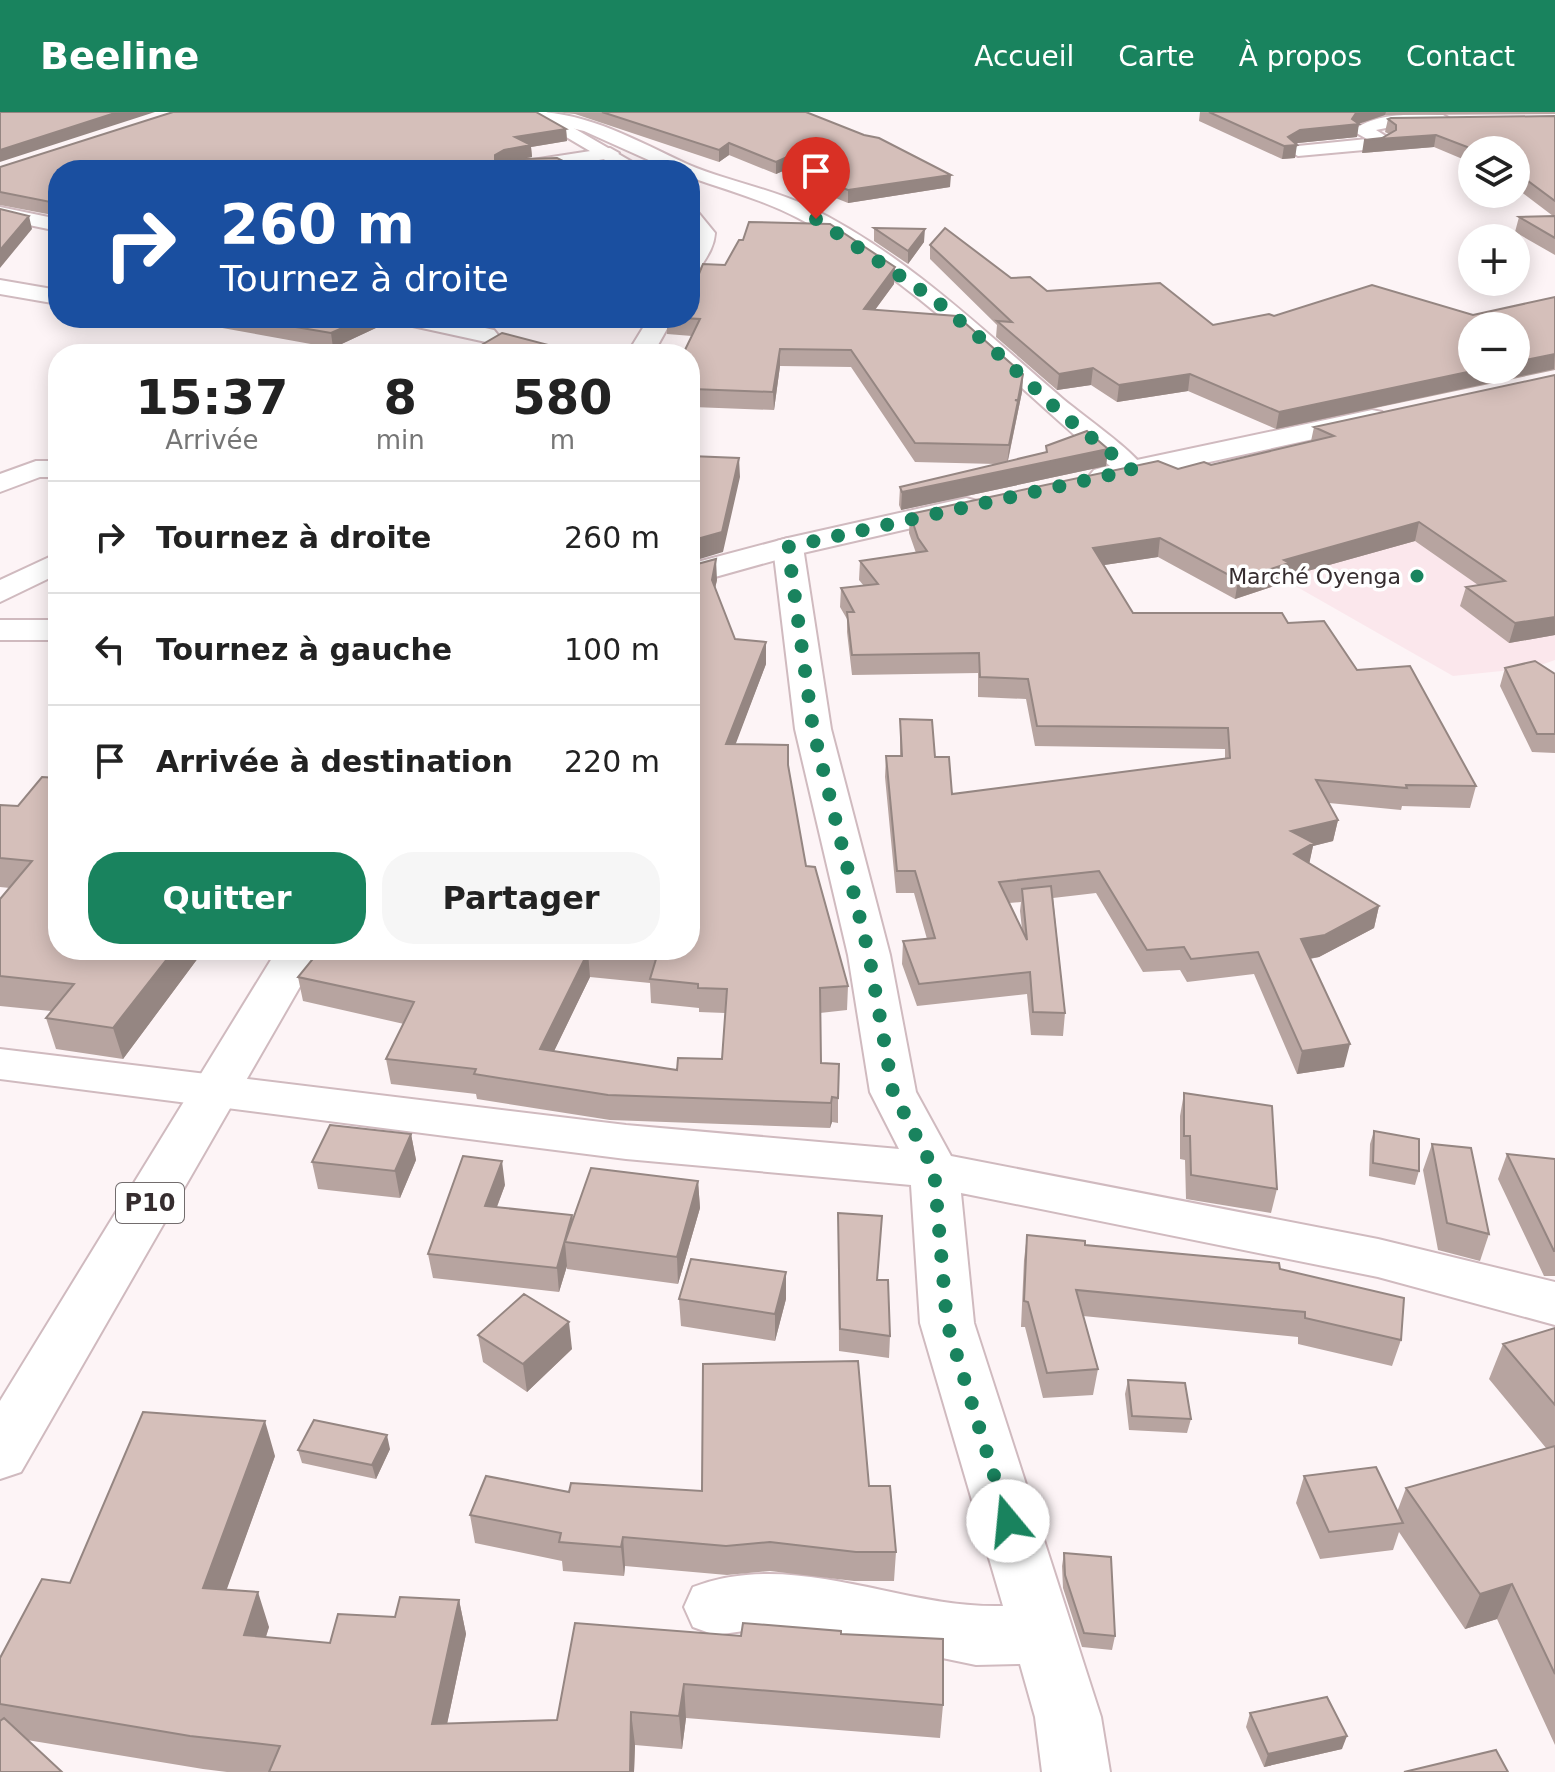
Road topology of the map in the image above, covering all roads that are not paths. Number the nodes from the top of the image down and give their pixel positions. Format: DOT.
graph roads {
  1 [pos="536,114"];
  2 [pos="1460,120"];
  3 [pos="1298,151"];
  4 [pos="610,153"];
  5 [pos="568,160"];
  6 [pos="621,160"];
  7 [pos="664,160"];
  8 [pos="700,175"];
  9 [pos="762,197"];
  10 [pos="700,209"];
  11 [pos="0,213"];
  12 [pos="700,217"];
  13 [pos="48,223"];
  14 [pos="700,250"];
  15 [pos="0,287"];
  16 [pos="48,295"];
  17 [pos="489,328"];
  18 [pos="469,344"];
  19 [pos="1404,411"];
  20 [pos="48,469"];
  21 [pos="1132,470"];
  22 [pos="1072,483"];
  23 [pos="0,484"];
  24 [pos="997,500"];
  25 [pos="788,547"];
  26 [pos="48,567"];
  27 [pos="700,571"];
  28 [pos="0,593"];
  29 [pos="0,630"];
  30 [pos="48,630"];
  31 [pos="293,960"];
  32 [pos="0,1064"];
  33 [pos="218,1089"];
  34 [pos="934,1170"];
  35 [pos="1555,1304"];
  36 [pos="0,1454"];
  37 [pos="715,1607"];
  38 [pos="1043,1634"];
  39 [pos="1076,1772"];
  1 -- 4 [label="main road"];
  1 -- 7 [label="street"];
  2 -- 3 [label="street"];
  4 -- 5 [label="street"];
  4 -- 6 [label="main road"];
  8 -- 9 [label="street"];
  9 -- 10 [label="street"];
  9 -- 21 [label="street"];
  11 -- 13 [label="street"];
  12 -- 14 [label="main road"];
  15 -- 16 [label="street"];
  17 -- 18 [label="street"];
  19 -- 21 [label="main road"];
  20 -- 23 [label="street"];
  21 -- 22 [label="main road"];
  24 -- 25 [label="main road"];
  25 -- 27 [label="main road"];
  25 -- 34 [label="street"];
  26 -- 28 [label="street"];
  29 -- 30 [label="street"];
  31 -- 33 [label="main road, P10"];
  32 -- 33 [label="street"];
  33 -- 34 [label="street"];
  33 -- 36 [label="main road, P10"];
  34 -- 35 [label="street"];
  34 -- 38 [label="street"];
  37 -- 38 [label="street"];
  38 -- 39 [label="street"];
}
